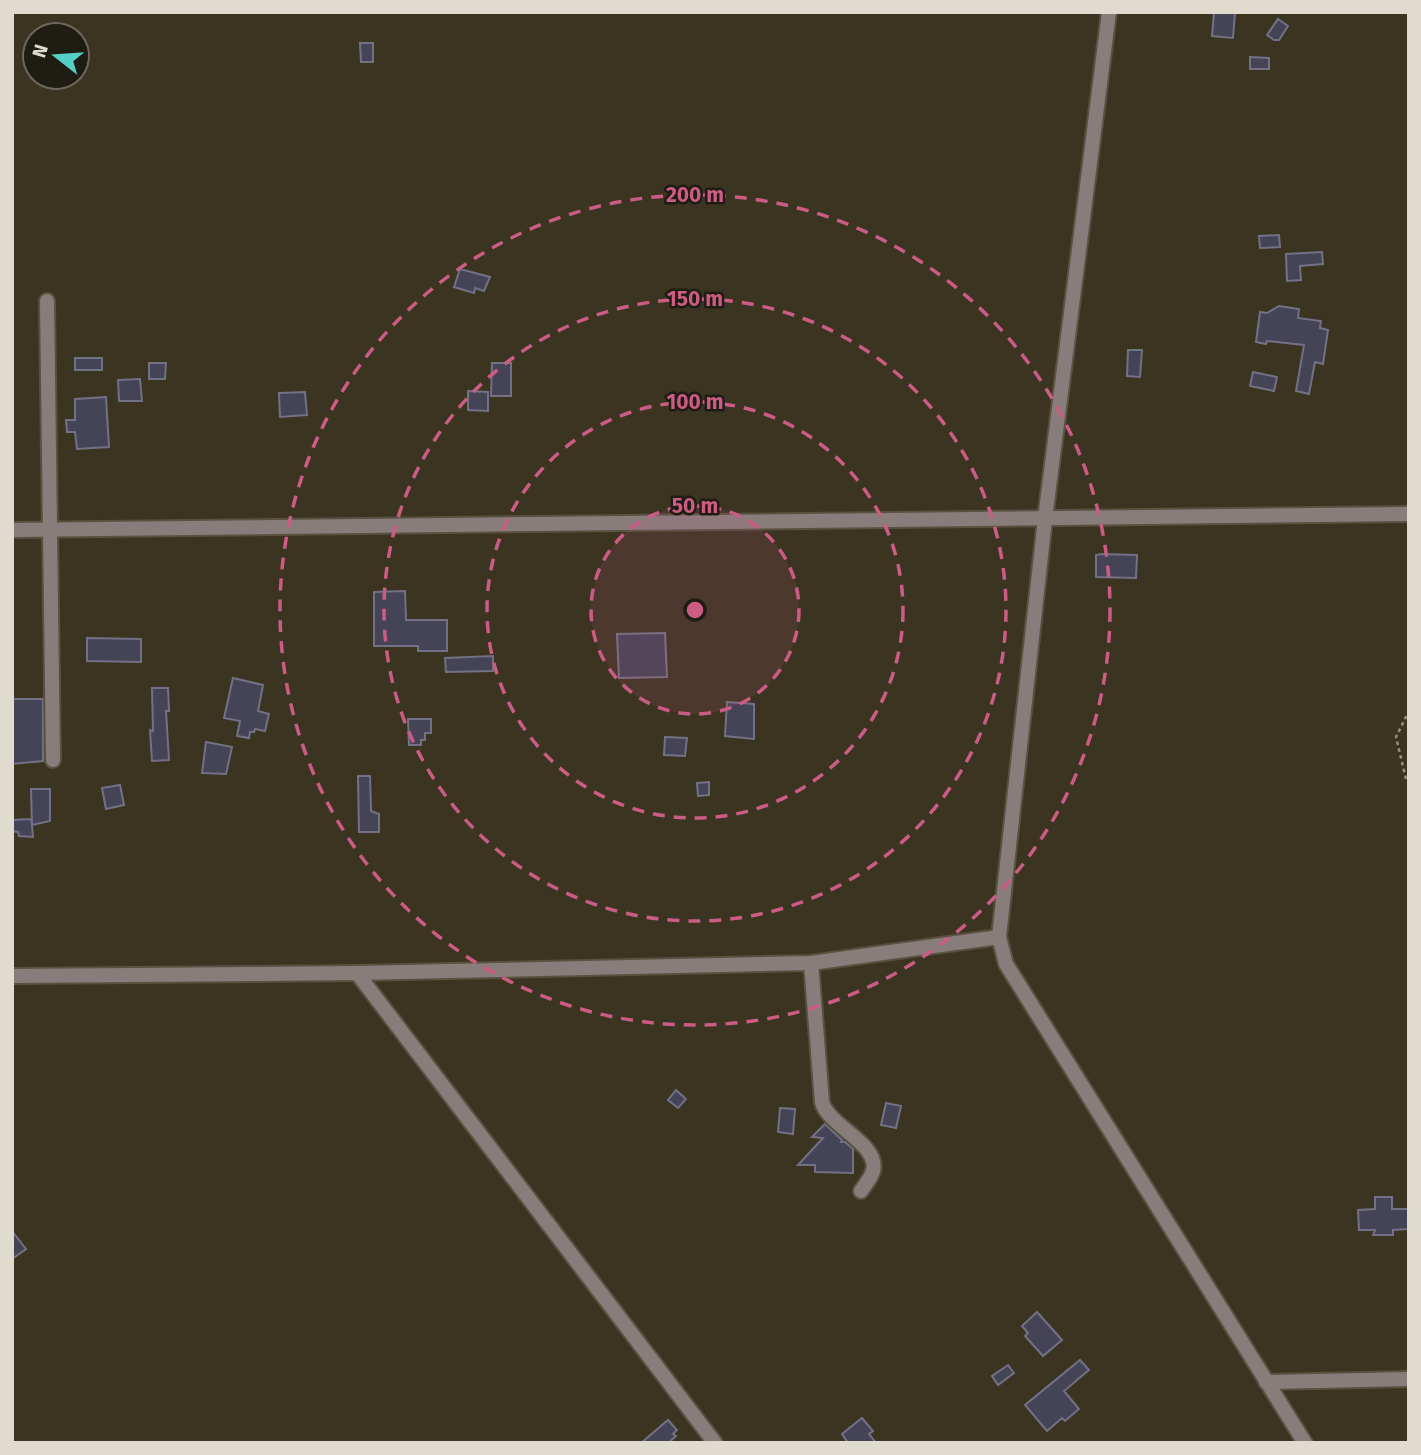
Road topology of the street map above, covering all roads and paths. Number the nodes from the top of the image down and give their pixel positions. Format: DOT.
graph roads {
  1 [pos="1110,12"];
  2 [pos="47,301"];
  3 [pos="1409,514"];
  4 [pos="1045,519"];
  5 [pos="12,530"];
  6 [pos="50,530"];
  7 [pos="1409,711"];
  8 [pos="53,760"];
  9 [pos="1406,779"];
  10 [pos="999,937"];
  11 [pos="811,963"];
  12 [pos="357,973"];
  13 [pos="12,976"];
  14 [pos="861,1191"];
  15 [pos="1409,1380"];
  16 [pos="1266,1382"];
  17 [pos="715,1443"];
  18 [pos="1305,1443"];
  1 -- 4 [label="street"];
  2 -- 6 [label="street"];
  3 -- 4 [label="street"];
  4 -- 6 [label="street"];
  4 -- 10 [label="street"];
  5 -- 6 [label="street"];
  6 -- 8 [label="street"];
  7 -- 9 [label="path"];
  10 -- 11 [label="street"];
  10 -- 16 [label="street"];
  11 -- 12 [label="street"];
  11 -- 14 [label="street"];
  12 -- 13 [label="street"];
  12 -- 17 [label="street"];
  15 -- 16 [label="street"];
  16 -- 18 [label="street"];
}
